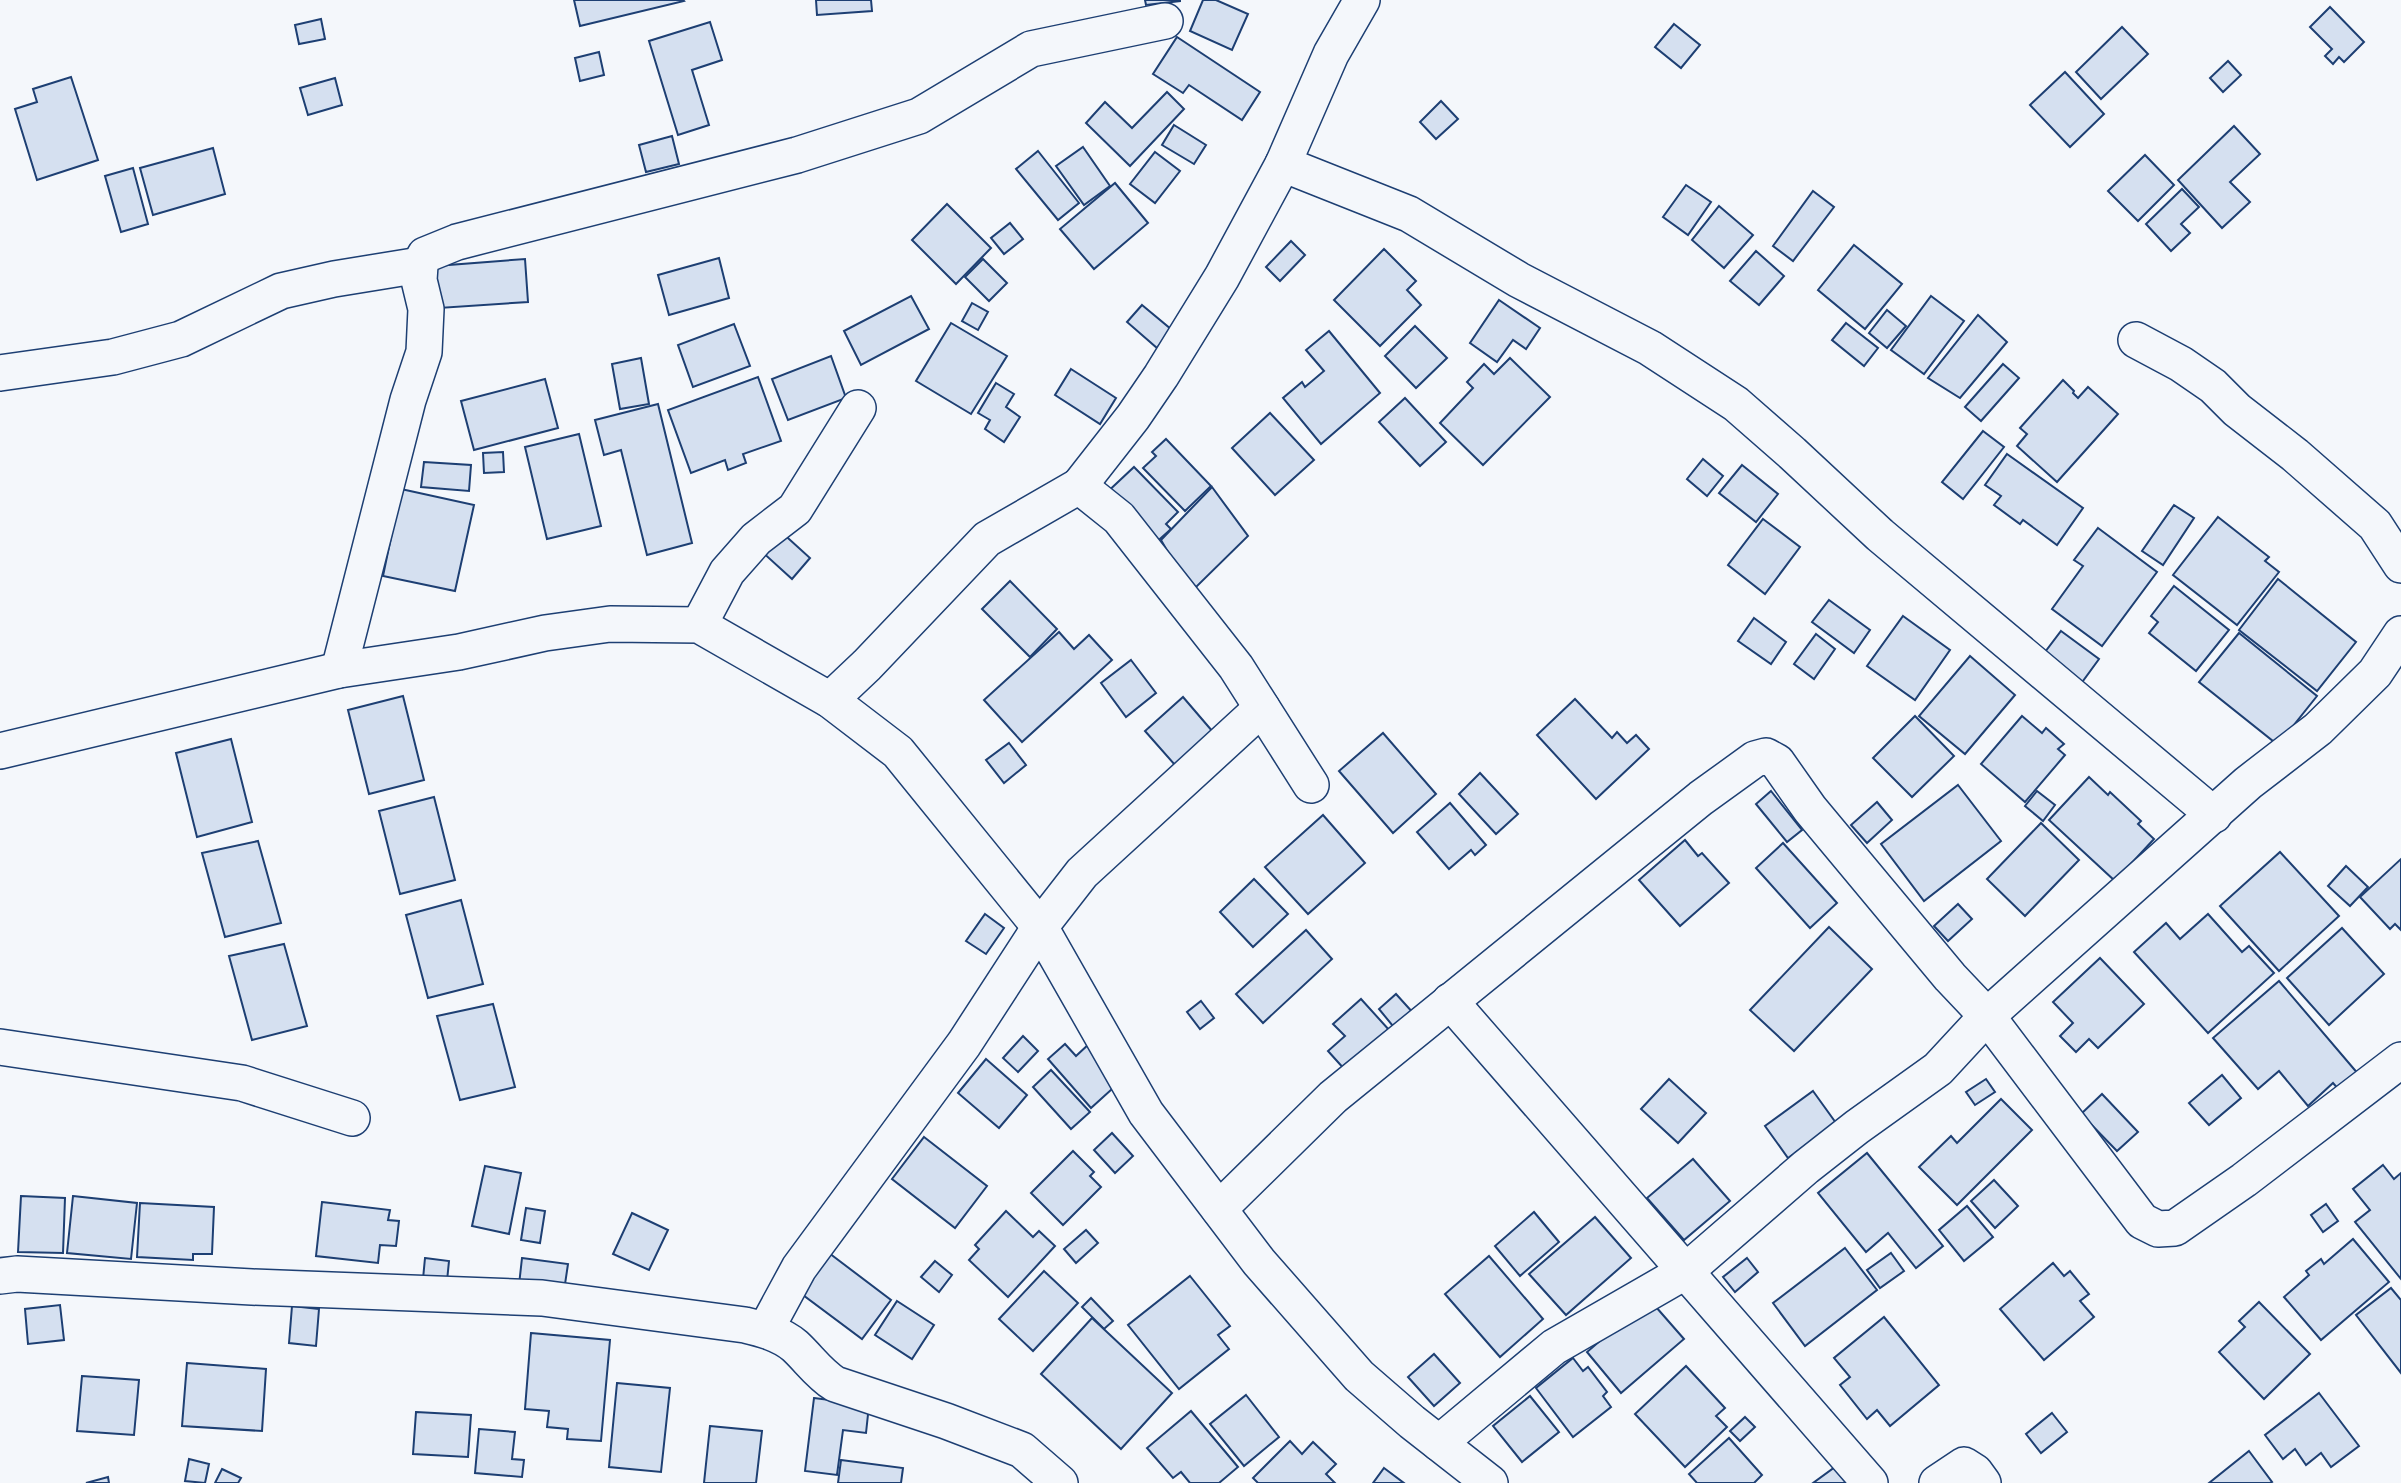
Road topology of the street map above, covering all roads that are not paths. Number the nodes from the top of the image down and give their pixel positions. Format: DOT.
graph roads {
  1 [pos="1362,0"];
  2 [pos="1165,21"];
  3 [pos="1283,164"];
  4 [pos="420,265"];
  5 [pos="2136,340"];
  6 [pos="0,373"];
  7 [pos="858,408"];
  8 [pos="1079,486"];
  9 [pos="2401,565"];
  10 [pos="699,625"];
  11 [pos="2401,634"];
  12 [pos="339,670"];
  13 [pos="830,700"];
  14 [pos="1262,708"];
  15 [pos="0,751"];
  16 [pos="1311,785"];
  17 [pos="2214,815"];
  18 [pos="1040,927"];
  19 [pos="1450,1001"];
  20 [pos="1987,1016"];
  21 [pos="0,1047"];
  22 [pos="2401,1060"];
  23 [pos="352,1118"];
  24 [pos="1219,1209"];
  25 [pos="1686,1271"];
  26 [pos="0,1276"];
  27 [pos="766,1329"];
  28 [pos="1439,1443"];
  29 [pos="1060,1483"];
  30 [pos="1490,1483"];
  31 [pos="1870,1483"];
  32 [pos="1937,1483"];
  33 [pos="1983,1483"];
  1 -- 3 [label="street"];
  2 -- 4 [label="street"];
  3 -- 8 [label="street"];
  3 -- 17 [label="street"];
  4 -- 6 [label="street"];
  4 -- 12 [label="street"];
  5 -- 9 [label="street"];
  7 -- 10 [label="street"];
  8 -- 13 [label="street"];
  8 -- 14 [label="street"];
  10 -- 12 [label="street"];
  10 -- 13 [label="street"];
  11 -- 17 [label="street"];
  12 -- 15 [label="street"];
  13 -- 18 [label="street"];
  14 -- 16 [label="street"];
  14 -- 18 [label="street"];
  17 -- 20 [label="street"];
  18 -- 24 [label="street"];
  18 -- 27 [label="street"];
  19 -- 20 [label="street"];
  19 -- 24 [label="street"];
  19 -- 25 [label="street"];
  20 -- 22 [label="street"];
  20 -- 25 [label="street"];
  21 -- 23 [label="street"];
  24 -- 28 [label="street"];
  25 -- 28 [label="street"];
  25 -- 31 [label="street"];
  26 -- 27 [label="street"];
  27 -- 29 [label="street"];
  28 -- 30 [label="street"];
  32 -- 33 [label="street"];
}
